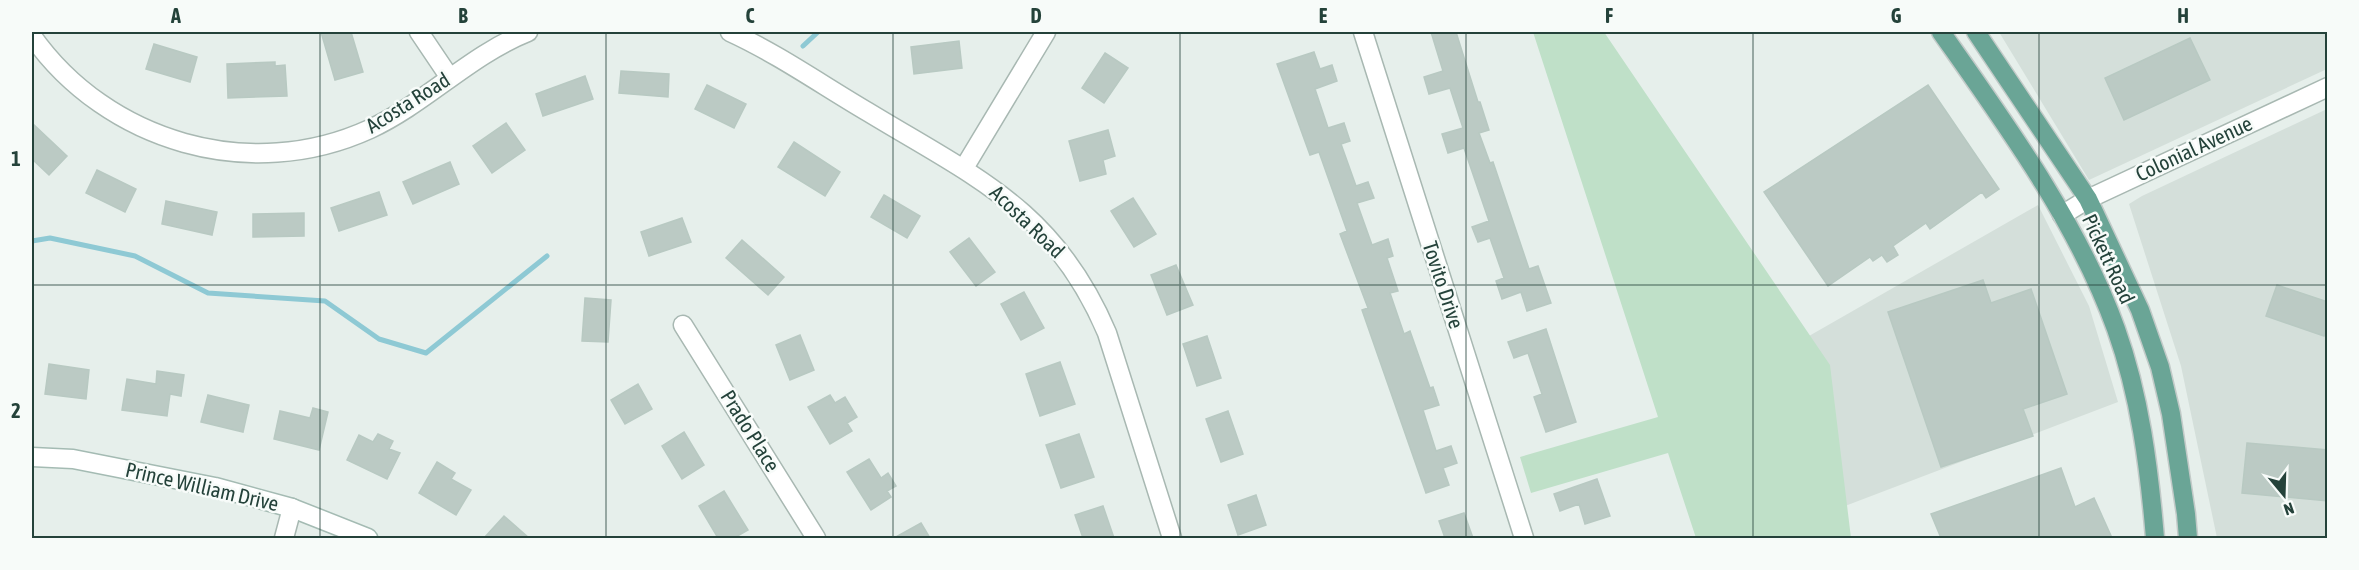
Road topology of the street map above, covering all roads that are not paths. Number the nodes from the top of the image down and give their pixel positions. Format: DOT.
graph roads {
  1 [pos="420,32"];
  2 [pos="528,32"];
  3 [pos="730,32"];
  4 [pos="1046,32"];
  5 [pos="1363,32"];
  6 [pos="1941,32"];
  7 [pos="1976,32"];
  8 [pos="32,36"];
  9 [pos="450,78"];
  10 [pos="2328,87"];
  11 [pos="963,168"];
  12 [pos="2088,199"];
  13 [pos="2062,214"];
  14 [pos="684,325"];
  15 [pos="32,458"];
  16 [pos="292,508"];
  17 [pos="284,538"];
  18 [pos="368,538"];
  19 [pos="816,538"];
  20 [pos="1172,538"];
  21 [pos="1524,538"];
  22 [pos="2155,538"];
  23 [pos="2188,538"];
  1 -- 9 [label="street"];
  2 -- 9 [label="street, Acosta Road"];
  3 -- 11 [label="street, Acosta Road"];
  4 -- 11 [label="street"];
  5 -- 21 [label="street, Tovito Drive"];
  6 -- 13 [label="main road, Pickett Road"];
  7 -- 12 [label="main road, Pickett Road"];
  8 -- 9 [label="street, Acosta Road"];
  10 -- 12 [label="street, Colonial Avenue"];
  11 -- 20 [label="street, Acosta Road"];
  12 -- 13 [label="street, Colonial Avenue"];
  12 -- 23 [label="main road, Pickett Road"];
  13 -- 22 [label="main road, Pickett Road"];
  14 -- 19 [label="street, Prado Place"];
  15 -- 16 [label="street, Prince William Drive"];
  16 -- 17 [label="street"];
  16 -- 18 [label="street, Prince William Drive"];
}
